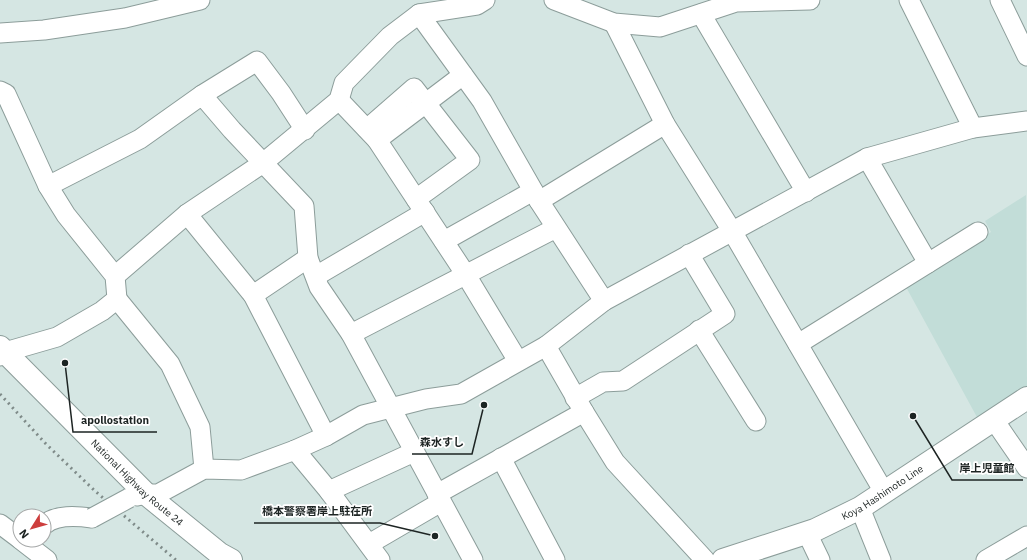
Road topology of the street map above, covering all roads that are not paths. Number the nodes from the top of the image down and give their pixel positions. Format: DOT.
graph roads {
  1 [pos="200,0"];
  2 [pos="485,0"];
  3 [pos="554,0"];
  4 [pos="810,0"];
  5 [pos="909,0"];
  6 [pos="1000,0"];
  7 [pos="420,14"];
  8 [pos="701,14"];
  9 [pos="614,24"];
  10 [pos="0,33"];
  11 [pos="1027,56"];
  12 [pos="463,75"];
  13 [pos="0,92"];
  14 [pos="202,95"];
  15 [pos="339,100"];
  16 [pos="426,103"];
  17 [pos="1027,121"];
  18 [pos="666,124"];
  19 [pos="973,128"];
  20 [pos="304,130"];
  21 [pos="372,134"];
  22 [pos="867,158"];
  23 [pos="263,163"];
  24 [pos="48,186"];
  25 [pos="806,192"];
  26 [pos="536,196"];
  27 [pos="420,206"];
  28 [pos="187,214"];
  29 [pos="556,228"];
  30 [pos="732,231"];
  31 [pos="978,232"];
  32 [pos="444,241"];
  33 [pos="689,254"];
  34 [pos="308,258"];
  35 [pos="928,263"];
  36 [pos="466,275"];
  37 [pos="115,276"];
  38 [pos="316,276"];
  39 [pos="253,295"];
  40 [pos="117,299"];
  41 [pos="604,302"];
  42 [pos="699,330"];
  43 [pos="351,334"];
  44 [pos="798,344"];
  45 [pos="546,346"];
  46 [pos="2,352"];
  47 [pos="518,361"];
  48 [pos="1027,398"];
  49 [pos="579,405"];
  50 [pos="390,408"];
  51 [pos="994,420"];
  52 [pos="756,421"];
  53 [pos="326,436"];
  54 [pos="295,450"];
  55 [pos="414,452"];
  56 [pos="501,458"];
  57 [pos="1027,468"];
  58 [pos="204,469"];
  59 [pos="329,492"];
  60 [pos="884,492"];
  61 [pos="137,496"];
  62 [pos="439,498"];
  63 [pos="860,508"];
  64 [pos="52,521"];
  65 [pos="0,524"];
  66 [pos="12,532"];
  67 [pos="807,533"];
  68 [pos="369,544"];
  69 [pos="1025,544"];
  70 [pos="33,548"];
  71 [pos="47,560"];
  72 [pos="231,560"];
  73 [pos="380,560"];
  74 [pos="473,560"];
  75 [pos="555,560"];
  76 [pos="705,560"];
  77 [pos="723,560"];
  78 [pos="820,560"];
  79 [pos="881,560"];
  80 [pos="986,560"];
  1 -- 10 [label="street"];
  2 -- 7 [label="street"];
  3 -- 9 [label="street"];
  4 -- 8 [label="street"];
  5 -- 19 [label="street"];
  6 -- 11 [label="street"];
  7 -- 12 [label="street"];
  7 -- 15 [label="street"];
  8 -- 9 [label="street"];
  8 -- 25 [label="street"];
  9 -- 18 [label="street"];
  12 -- 16 [label="street"];
  12 -- 26 [label="street"];
  13 -- 24 [label="street"];
  14 -- 20 [label="street"];
  14 -- 23 [label="street"];
  14 -- 24 [label="street"];
  15 -- 20 [label="street"];
  15 -- 21 [label="street"];
  16 -- 21 [label="street"];
  16 -- 27 [label="street"];
  17 -- 19 [label="street"];
  18 -- 26 [label="street"];
  18 -- 30 [label="street"];
  19 -- 22 [label="street"];
  20 -- 23 [label="street"];
  21 -- 27 [label="street"];
  22 -- 25 [label="street"];
  22 -- 35 [label="street"];
  23 -- 28 [label="street"];
  23 -- 34 [label="street"];
  24 -- 37 [label="street"];
  25 -- 30 [label="street"];
  26 -- 29 [label="street"];
  26 -- 32 [label="street"];
  27 -- 32 [label="street"];
  27 -- 38 [label="street"];
  28 -- 37 [label="street"];
  28 -- 39 [label="street"];
  29 -- 36 [label="street"];
  29 -- 41 [label="street"];
  30 -- 33 [label="street"];
  30 -- 44 [label="street"];
  31 -- 35 [label="street"];
  32 -- 36 [label="street"];
  33 -- 41 [label="street"];
  33 -- 42 [label="street"];
  34 -- 38 [label="street"];
  34 -- 39 [label="street"];
  35 -- 44 [label="street"];
  36 -- 43 [label="street"];
  36 -- 47 [label="street"];
  37 -- 40 [label="street"];
  38 -- 43 [label="street"];
  39 -- 53 [label="street"];
  40 -- 46 [label="street"];
  40 -- 58 [label="street"];
  41 -- 45 [label="street"];
  42 -- 49 [label="street"];
  42 -- 52 [label="street"];
  43 -- 50 [label="street"];
  44 -- 60 [label="street"];
  45 -- 47 [label="street"];
  45 -- 49 [label="street"];
  46 -- 61 [label="main road, National Highway Route 24"];
  47 -- 50 [label="street"];
  48 -- 51 [label="main road, Koya Hashimoto Line"];
  49 -- 56 [label="street"];
  49 -- 76 [label="street"];
  50 -- 53 [label="street"];
  50 -- 55 [label="street"];
  51 -- 57 [label="street"];
  51 -- 60 [label="main road, Koya Hashimoto Line"];
  53 -- 54 [label="street"];
  54 -- 58 [label="street"];
  54 -- 59 [label="street"];
  55 -- 59 [label="street"];
  55 -- 62 [label="street"];
  56 -- 62 [label="street"];
  56 -- 75 [label="street"];
  58 -- 61 [label="street"];
  59 -- 68 [label="street"];
  60 -- 63 [label="main road, Koya Hashimoto Line"];
  61 -- 64 [label="street, bridge"];
  61 -- 72 [label="main road, National Highway Route 24"];
  62 -- 68 [label="street"];
  62 -- 74 [label="street"];
  63 -- 67 [label="main road, Koya Hashimoto Line"];
  63 -- 79 [label="street"];
  65 -- 66 [label="street"];
  67 -- 77 [label="main road, Koya Hashimoto Line"];
  67 -- 78 [label="street"];
  68 -- 73 [label="street"];
  69 -- 80 [label="street"];
  70 -- 71 [label="street"];
}
